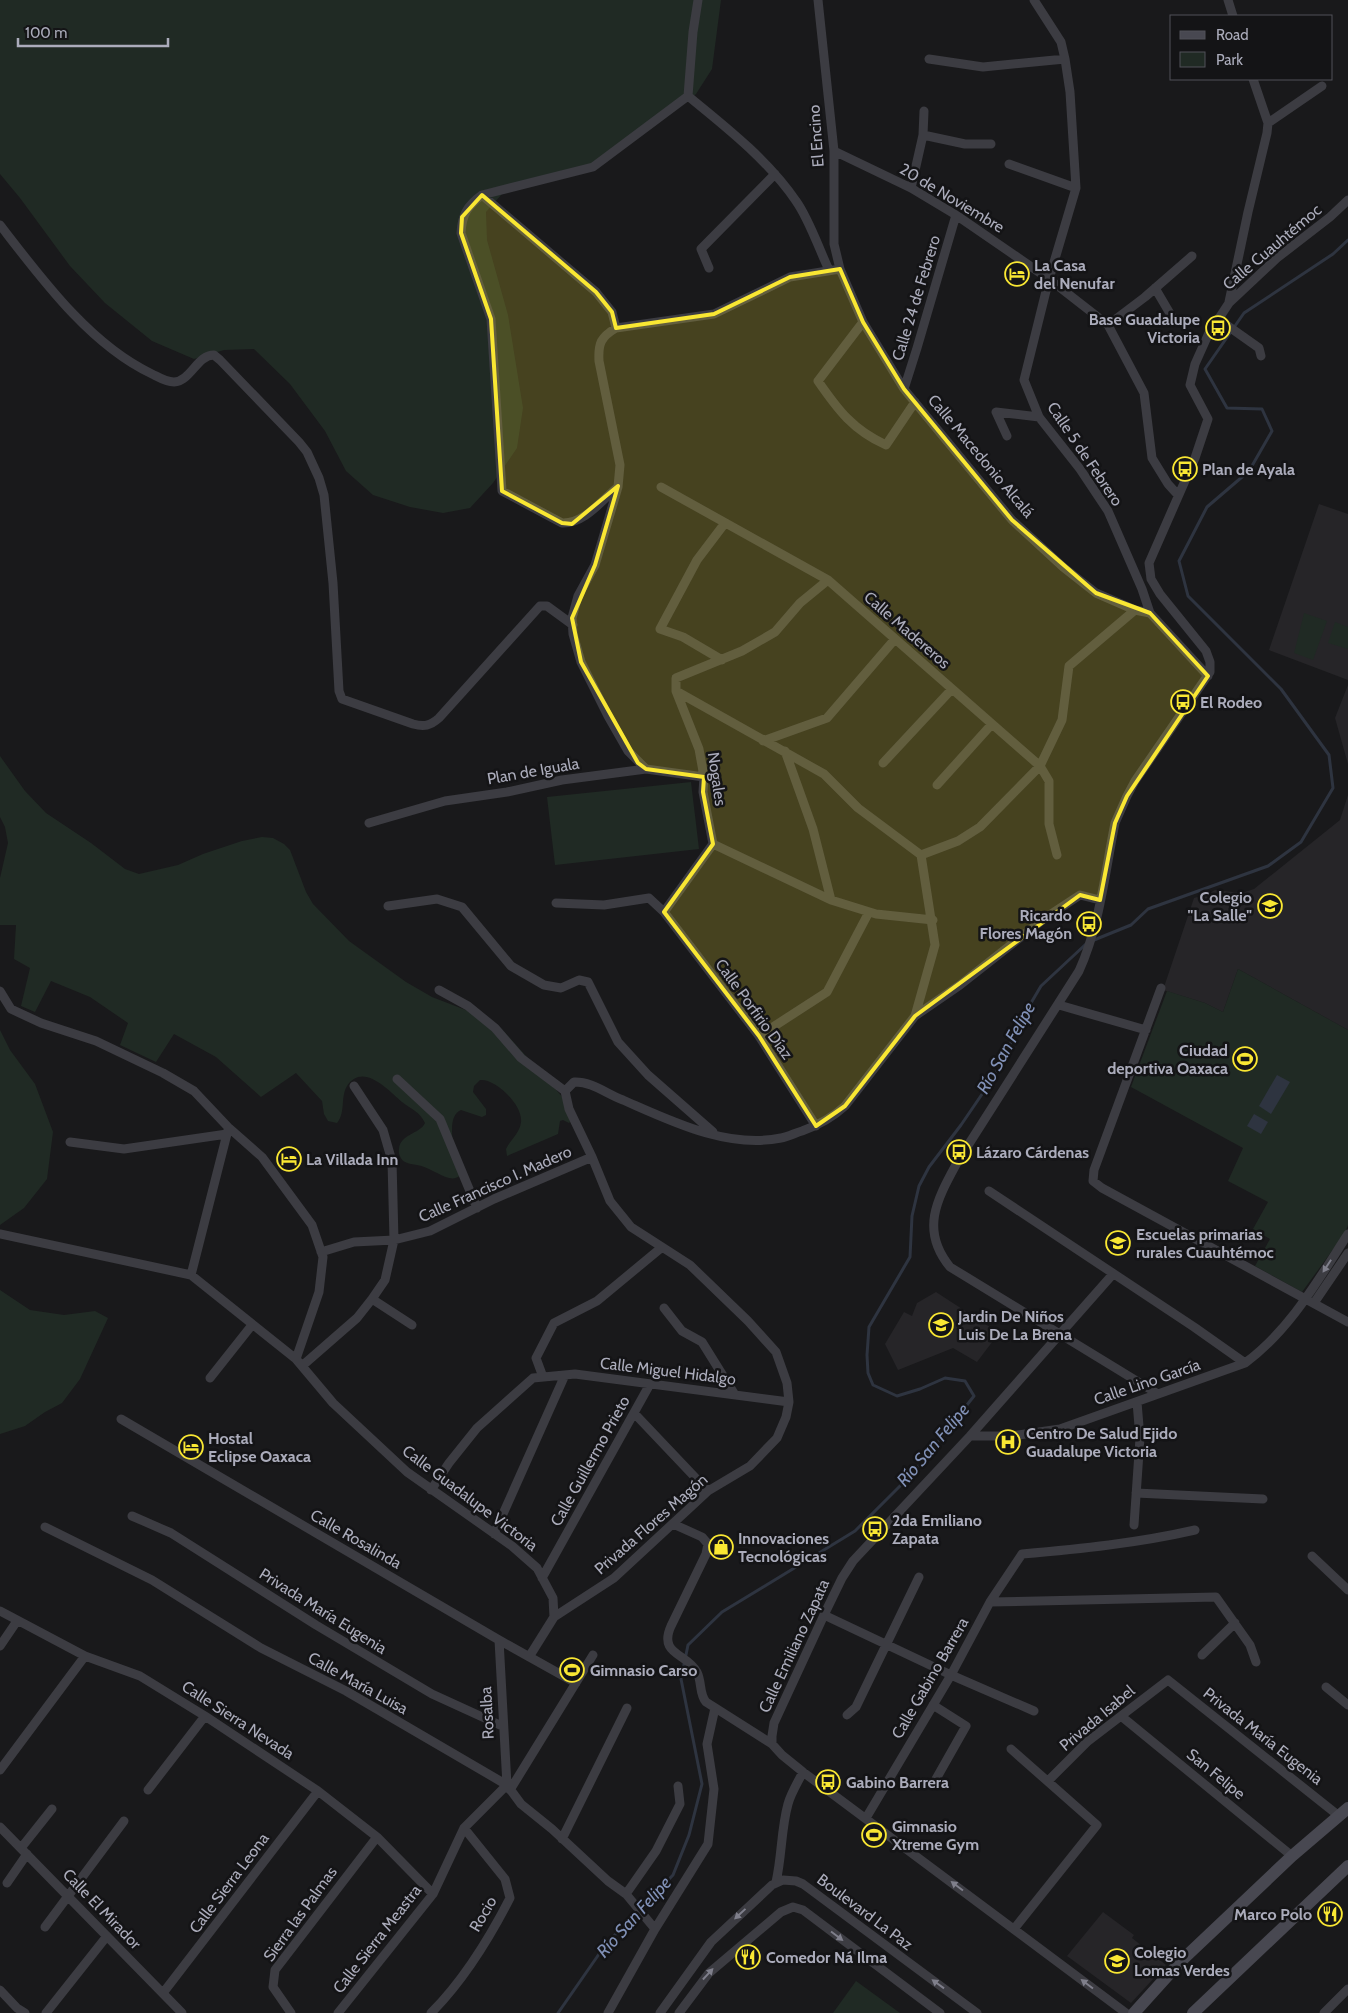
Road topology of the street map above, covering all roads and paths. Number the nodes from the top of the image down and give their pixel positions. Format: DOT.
graph roads {
  1 [pos="698,0"];
  2 [pos="818,0"];
  3 [pos="1034,0"];
  4 [pos="1228,0"];
  5 [pos="1233,15"];
  6 [pos="928,59"];
  7 [pos="1065,59"];
  8 [pos="1253,80"];
  9 [pos="1322,86"];
  10 [pos="688,96"];
  11 [pos="924,111"];
  12 [pos="1268,123"];
  13 [pos="923,135"];
  14 [pos="991,144"];
  15 [pos="834,150"];
  16 [pos="1009,164"];
  17 [pos="775,174"];
  18 [pos="911,188"];
  19 [pos="1076,188"];
  20 [pos="482,196"];
  21 [pos="1348,200"];
  22 [pos="956,215"];
  23 [pos="0,225"];
  24 [pos="1192,256"];
  25 [pos="709,268"];
  26 [pos="840,269"];
  27 [pos="829,270"];
  28 [pos="1049,279"];
  29 [pos="1155,288"];
  30 [pos="1229,303"];
  31 [pos="863,322"];
  32 [pos="1175,322"];
  33 [pos="1221,322"];
  34 [pos="1108,325"];
  35 [pos="616,328"];
  36 [pos="1261,356"];
  37 [pos="904,389"];
  38 [pos="915,402"];
  39 [pos="1039,417"];
  40 [pos="1007,436"];
  41 [pos="618,487"];
  42 [pos="661,487"];
  43 [pos="1178,494"];
  44 [pos="726,523"];
  45 [pos="828,580"];
  46 [pos="1135,610"];
  47 [pos="1150,613"];
  48 [pos="573,625"];
  49 [pos="895,639"];
  50 [pos="722,660"];
  51 [pos="1208,676"];
  52 [pos="952,689"];
  53 [pos="676,691"];
  54 [pos="992,724"];
  55 [pos="763,740"];
  56 [pos="785,751"];
  57 [pos="883,763"];
  58 [pos="1040,766"];
  59 [pos="646,769"];
  60 [pos="704,777"];
  61 [pos="938,785"];
  62 [pos="369,823"];
  63 [pos="714,844"];
  64 [pos="921,855"];
  65 [pos="1057,855"];
  66 [pos="831,900"];
  67 [pos="1100,900"];
  68 [pos="556,903"];
  69 [pos="388,906"];
  70 [pos="664,912"];
  71 [pos="869,912"];
  72 [pos="933,920"];
  73 [pos="1161,988"];
  74 [pos="439,990"];
  75 [pos="0,991"];
  76 [pos="1058,1005"];
  77 [pos="914,1016"];
  78 [pos="1146,1030"];
  79 [pos="758,1036"];
  80 [pos="397,1080"];
  81 [pos="354,1086"];
  82 [pos="565,1091"];
  83 [pos="816,1126"];
  84 [pos="228,1131"];
  85 [pos="716,1136"];
  86 [pos="70,1142"];
  87 [pos="592,1157"];
  88 [pos="989,1191"];
  89 [pos="476,1208"];
  90 [pos="0,1234"];
  91 [pos="1348,1234"];
  92 [pos="394,1240"];
  93 [pos="661,1248"];
  94 [pos="321,1252"];
  95 [pos="1348,1253"];
  96 [pos="1113,1274"];
  97 [pos="192,1275"];
  98 [pos="372,1299"];
  99 [pos="1310,1301"];
  100 [pos="664,1308"];
  101 [pos="1348,1322"];
  102 [pos="252,1325"];
  103 [pos="412,1325"];
  104 [pos="1059,1335"];
  105 [pos="299,1363"];
  106 [pos="1245,1364"];
  107 [pos="565,1375"];
  108 [pos="543,1377"];
  109 [pos="210,1378"];
  110 [pos="650,1384"];
  111 [pos="1158,1394"];
  112 [pos="735,1395"];
  113 [pos="789,1402"];
  114 [pos="1137,1402"];
  115 [pos="634,1413"];
  116 [pos="121,1419"];
  117 [pos="970,1436"];
  118 [pos="431,1490"];
  119 [pos="708,1491"];
  120 [pos="1136,1493"];
  121 [pos="1263,1499"];
  122 [pos="132,1516"];
  123 [pos="673,1524"];
  124 [pos="1134,1525"];
  125 [pos="45,1527"];
  126 [pos="1195,1530"];
  127 [pos="494,1534"];
  128 [pos="1312,1556"];
  129 [pos="919,1577"];
  130 [pos="542,1578"];
  131 [pos="1348,1590"];
  132 [pos="990,1602"];
  133 [pos="0,1612"];
  134 [pos="824,1615"];
  135 [pos="554,1616"];
  136 [pos="17,1621"];
  137 [pos="1235,1623"];
  138 [pos="499,1640"];
  139 [pos="886,1645"];
  140 [pos="0,1646"];
  141 [pos="593,1655"];
  142 [pos="1202,1655"];
  143 [pos="85,1656"];
  144 [pos="529,1657"];
  145 [pos="1256,1662"];
  146 [pos="951,1675"];
  147 [pos="1168,1680"];
  148 [pos="576,1683"];
  149 [pos="1326,1688"];
  150 [pos="933,1705"];
  151 [pos="1348,1705"];
  152 [pos="627,1708"];
  153 [pos="715,1708"];
  154 [pos="1034,1712"];
  155 [pos="847,1715"];
  156 [pos="204,1716"];
  157 [pos="1121,1716"];
  158 [pos="502,1726"];
  159 [pos="772,1744"];
  160 [pos="1011,1749"];
  161 [pos="0,1770"];
  162 [pos="803,1772"];
  163 [pos="936,1779"];
  164 [pos="1048,1781"];
  165 [pos="678,1786"];
  166 [pos="509,1788"];
  167 [pos="148,1790"];
  168 [pos="318,1791"];
  169 [pos="52,1809"];
  170 [pos="1344,1812"];
  171 [pos="866,1818"];
  172 [pos="124,1821"];
  173 [pos="0,1827"];
  174 [pos="464,1828"];
  175 [pos="377,1837"];
  176 [pos="562,1839"];
  177 [pos="24,1851"];
  178 [pos="1292,1856"];
  179 [pos="1348,1866"];
  180 [pos="776,1882"];
  181 [pos="7,1883"];
  182 [pos="432,1894"];
  183 [pos="69,1896"];
  184 [pos="628,1896"];
  185 [pos="45,1927"];
  186 [pos="655,1929"];
  187 [pos="1014,1929"];
  188 [pos="107,1936"];
  189 [pos="1348,1989"];
  190 [pos="0,1990"];
  191 [pos="163,1993"];
  192 [pos="25,2013"];
  193 [pos="46,2013"];
  194 [pos="182,2013"];
  195 [pos="291,2013"];
  196 [pos="338,2013"];
  197 [pos="431,2013"];
  198 [pos="608,2013"];
  199 [pos="660,2013"];
  200 [pos="679,2013"];
  201 [pos="940,2013"];
  202 [pos="977,2013"];
  203 [pos="1126,2013"];
  204 [pos="1134,2013"];
  205 [pos="1193,2013"];
  206 [pos="1324,2013"];
  1 -- 10 [label="street"];
  2 -- 15 [label="street, El Encino"];
  3 -- 7 [label="street"];
  4 -- 5 [label="street"];
  6 -- 7 [label="street"];
  7 -- 19 [label="street"];
  8 -- 12 [label="street"];
  9 -- 12 [label="street"];
  10 -- 17 [label="street"];
  10 -- 20 [label="street"];
  11 -- 13 [label="street"];
  12 -- 30 [label="street"];
  13 -- 14 [label="street"];
  13 -- 18 [label="street"];
  15 -- 18 [label="street, 20 de Noviembre"];
  15 -- 26 [label="street, El Encino"];
  16 -- 19 [label="street"];
  17 -- 25 [label="street"];
  17 -- 27 [label="street"];
  18 -- 22 [label="street, 20 de Noviembre"];
  19 -- 28 [label="street"];
  20 -- 35 [label="street"];
  20 -- 41 [label="street"];
  21 -- 30 [label="street, Calle Cuauhtémoc"];
  22 -- 28 [label="street, 20 de Noviembre"];
  22 -- 37 [label="street, Calle 24 de Febrero"];
  23 -- 48 [label="street"];
  24 -- 29 [label="street"];
  26 -- 27 [label="street"];
  26 -- 31 [label="street, Calle Macedonio Alcalá"];
  27 -- 35 [label="street"];
  28 -- 34 [label="street, 20 de Noviembre"];
  28 -- 39 [label="street, Calle 5 de Febrero"];
  29 -- 32 [label="street"];
  29 -- 34 [label="street"];
  30 -- 33 [label="street, Calle Cuauhtémoc"];
  31 -- 37 [label="street, Calle Macedonio Alcalá"];
  31 -- 38 [label="street"];
  33 -- 36 [label="street"];
  33 -- 43 [label="street, Calle Cuauhtémoc"];
  34 -- 43 [label="street"];
  35 -- 41 [label="street"];
  37 -- 38 [label="street, Calle Macedonio Alcalá"];
  38 -- 46 [label="street, Calle Macedonio Alcalá"];
  39 -- 40 [label="street"];
  39 -- 47 [label="street, Calle 5 de Febrero"];
  41 -- 48 [label="street"];
  42 -- 44 [label="street, Calle Madereros"];
  43 -- 51 [label="street, Calle Cuauhtémoc"];
  44 -- 45 [label="street, Calle Madereros"];
  44 -- 50 [label="street"];
  45 -- 49 [label="street, Calle Madereros"];
  45 -- 50 [label="street"];
  46 -- 47 [label="street, Calle Macedonio Alcalá"];
  46 -- 58 [label="street"];
  47 -- 51 [label="street"];
  48 -- 59 [label="street"];
  49 -- 52 [label="street, Calle Madereros"];
  49 -- 55 [label="street"];
  50 -- 53 [label="street"];
  51 -- 67 [label="street"];
  52 -- 54 [label="street, Calle Madereros"];
  52 -- 57 [label="street"];
  53 -- 55 [label="street"];
  53 -- 60 [label="street, Nogales"];
  54 -- 58 [label="street, Calle Madereros"];
  54 -- 61 [label="street"];
  55 -- 56 [label="street"];
  56 -- 64 [label="street"];
  56 -- 66 [label="street"];
  58 -- 64 [label="street"];
  58 -- 65 [label="street, Calle Madereros"];
  59 -- 60 [label="street, Plan de Iguala"];
  59 -- 62 [label="street, Plan de Iguala"];
  60 -- 63 [label="street, Nogales"];
  63 -- 66 [label="street"];
  63 -- 70 [label="street"];
  64 -- 72 [label="street"];
  66 -- 71 [label="street"];
  67 -- 76 [label="street"];
  67 -- 77 [label="street"];
  68 -- 70 [label="street, Calle Porfirio Díaz"];
  69 -- 85 [label="street"];
  70 -- 79 [label="street, Calle Porfirio Díaz"];
  71 -- 72 [label="street"];
  71 -- 79 [label="street"];
  72 -- 77 [label="street"];
  73 -- 78 [label="street"];
  74 -- 82 [label="street"];
  75 -- 84 [label="street"];
  76 -- 78 [label="street"];
  76 -- 104 [label="street"];
  77 -- 83 [label="street"];
  78 -- 99 [label="street"];
  79 -- 83 [label="street, Calle Porfirio Díaz"];
  80 -- 89 [label="street"];
  81 -- 92 [label="street"];
  82 -- 85 [label="street"];
  82 -- 87 [label="street, Privada Flores Magón"];
  83 -- 85 [label="street"];
  84 -- 86 [label="street"];
  84 -- 94 [label="street"];
  84 -- 97 [label="street"];
  87 -- 89 [label="street, Calle Francisco I. Madero"];
  87 -- 93 [label="street, Privada Flores Magón"];
  88 -- 96 [label="street"];
  89 -- 92 [label="street, Calle Francisco I. Madero"];
  90 -- 97 [label="street"];
  91 -- 99 [label="street, one-way"];
  92 -- 94 [label="street, Calle Francisco I. Madero"];
  92 -- 98 [label="street"];
  93 -- 108 [label="street"];
  93 -- 113 [label="street, Privada Flores Magón"];
  94 -- 105 [label="street"];
  95 -- 99 [label="street"];
  96 -- 104 [label="street, Calle Emiliano Zapata"];
  96 -- 106 [label="street"];
  97 -- 102 [label="street, Calle Guadalupe Victoria"];
  98 -- 103 [label="street"];
  98 -- 105 [label="street"];
  99 -- 101 [label="street"];
  99 -- 106 [label="street, Calle Lino García"];
  100 -- 112 [label="street"];
  102 -- 105 [label="street, Calle Guadalupe Victoria"];
  102 -- 109 [label="street"];
  104 -- 111 [label="street"];
  104 -- 117 [label="street, Calle Emiliano Zapata"];
  105 -- 118 [label="street, Calle Guadalupe Victoria"];
  106 -- 111 [label="street, Calle Lino García"];
  107 -- 108 [label="street, Calle Miguel Hidalgo"];
  107 -- 110 [label="street, Calle Miguel Hidalgo"];
  107 -- 127 [label="street"];
  108 -- 118 [label="street, Calle Miguel Hidalgo"];
  110 -- 112 [label="street, Calle Miguel Hidalgo"];
  110 -- 115 [label="street, Calle Guillermo Prieto"];
  111 -- 114 [label="street, Calle Lino García"];
  112 -- 113 [label="street, Calle Miguel Hidalgo"];
  113 -- 119 [label="street, Privada Flores Magón"];
  114 -- 117 [label="street, Calle Lino García"];
  114 -- 120 [label="street"];
  115 -- 119 [label="street"];
  115 -- 130 [label="street, Calle Guillermo Prieto"];
  116 -- 138 [label="street, Calle Rosalinda"];
  117 -- 134 [label="street, Calle Emiliano Zapata"];
  118 -- 127 [label="street, Calle Guadalupe Victoria"];
  119 -- 123 [label="street, Privada Flores Magón"];
  120 -- 121 [label="street"];
  120 -- 124 [label="street"];
  122 -- 158 [label="street, Privada María Eugenia"];
  123 -- 135 [label="street, Privada Flores Magón"];
  123 -- 153 [label="street"];
  125 -- 166 [label="street, Calle María Luisa"];
  126 -- 132 [label="street, Calle Gabino Barrera"];
  127 -- 130 [label="street, Calle Guadalupe Victoria"];
  128 -- 131 [label="street"];
  129 -- 139 [label="street"];
  130 -- 135 [label="street, Calle Guadalupe Victoria"];
  132 -- 137 [label="street"];
  132 -- 146 [label="street, Calle Gabino Barrera"];
  133 -- 136 [label="street, Calle Sierra Nevada"];
  134 -- 139 [label="street"];
  134 -- 159 [label="street, Calle Emiliano Zapata"];
  135 -- 144 [label="street, Privada Flores Magón"];
  136 -- 140 [label="street"];
  136 -- 143 [label="street, Calle Sierra Nevada"];
  137 -- 142 [label="street"];
  137 -- 145 [label="street"];
  138 -- 144 [label="street, Calle Rosalinda"];
  138 -- 158 [label="street, Rosalba"];
  139 -- 146 [label="street"];
  139 -- 155 [label="street"];
  141 -- 148 [label="street, Calle Sierra Meastra"];
  143 -- 156 [label="street, Calle Sierra Nevada"];
  143 -- 161 [label="street"];
  144 -- 148 [label="street, Calle Rosalinda"];
  146 -- 150 [label="street, Calle Gabino Barrera"];
  146 -- 154 [label="street"];
  147 -- 157 [label="street, Privada Isabel"];
  147 -- 170 [label="street, Privada María Eugenia"];
  148 -- 166 [label="street, Calle Sierra Meastra"];
  149 -- 151 [label="street"];
  150 -- 163 [label="street"];
  150 -- 171 [label="street, Calle Gabino Barrera"];
  152 -- 176 [label="street"];
  153 -- 159 [label="street"];
  153 -- 186 [label="street"];
  156 -- 167 [label="street"];
  156 -- 168 [label="street, Calle Sierra Nevada"];
  157 -- 164 [label="street, Privada Isabel"];
  157 -- 178 [label="street, San Felipe"];
  158 -- 166 [label="street, Rosalba"];
  159 -- 162 [label="street"];
  160 -- 164 [label="street"];
  162 -- 171 [label="street"];
  162 -- 180 [label="street"];
  164 -- 187 [label="street"];
  165 -- 184 [label="street"];
  166 -- 174 [label="street, Calle Sierra Meastra"];
  166 -- 176 [label="street, Calle María Luisa"];
  168 -- 175 [label="street, Calle Sierra Nevada"];
  168 -- 191 [label="street, Calle Sierra Leona"];
  169 -- 177 [label="street"];
  170 -- 178 [label="street"];
  187 -- 171 [label="street, one-way"];
  172 -- 183 [label="street"];
  173 -- 177 [label="street, Calle El Mirador"];
  174 -- 182 [label="street, Calle Sierra Meastra"];
  174 -- 197 [label="street, Rocio"];
  175 -- 182 [label="street, Calle Sierra Nevada"];
  175 -- 195 [label="street, Sierra las Palmas"];
  176 -- 184 [label="street, Calle María Luisa"];
  177 -- 181 [label="street"];
  177 -- 183 [label="street, Calle El Mirador"];
  178 -- 204 [label="street"];
  179 -- 205 [label="street"];
  180 -- 199 [label="street, one-way"];
  202 -- 180 [label="street, Boulevard La Paz, one-way"];
  182 -- 196 [label="street, Calle Sierra Meastra"];
  183 -- 185 [label="street"];
  183 -- 188 [label="street, Calle El Mirador"];
  184 -- 186 [label="street, Calle María Luisa"];
  186 -- 198 [label="street"];
  203 -- 187 [label="street, one-way"];
  188 -- 191 [label="street, Calle El Mirador"];
  188 -- 193 [label="street"];
  189 -- 206 [label="street"];
  190 -- 192 [label="street"];
  191 -- 194 [label="street, Calle El Mirador"];
  200 -- 201 [label="street, one-way"];
}
